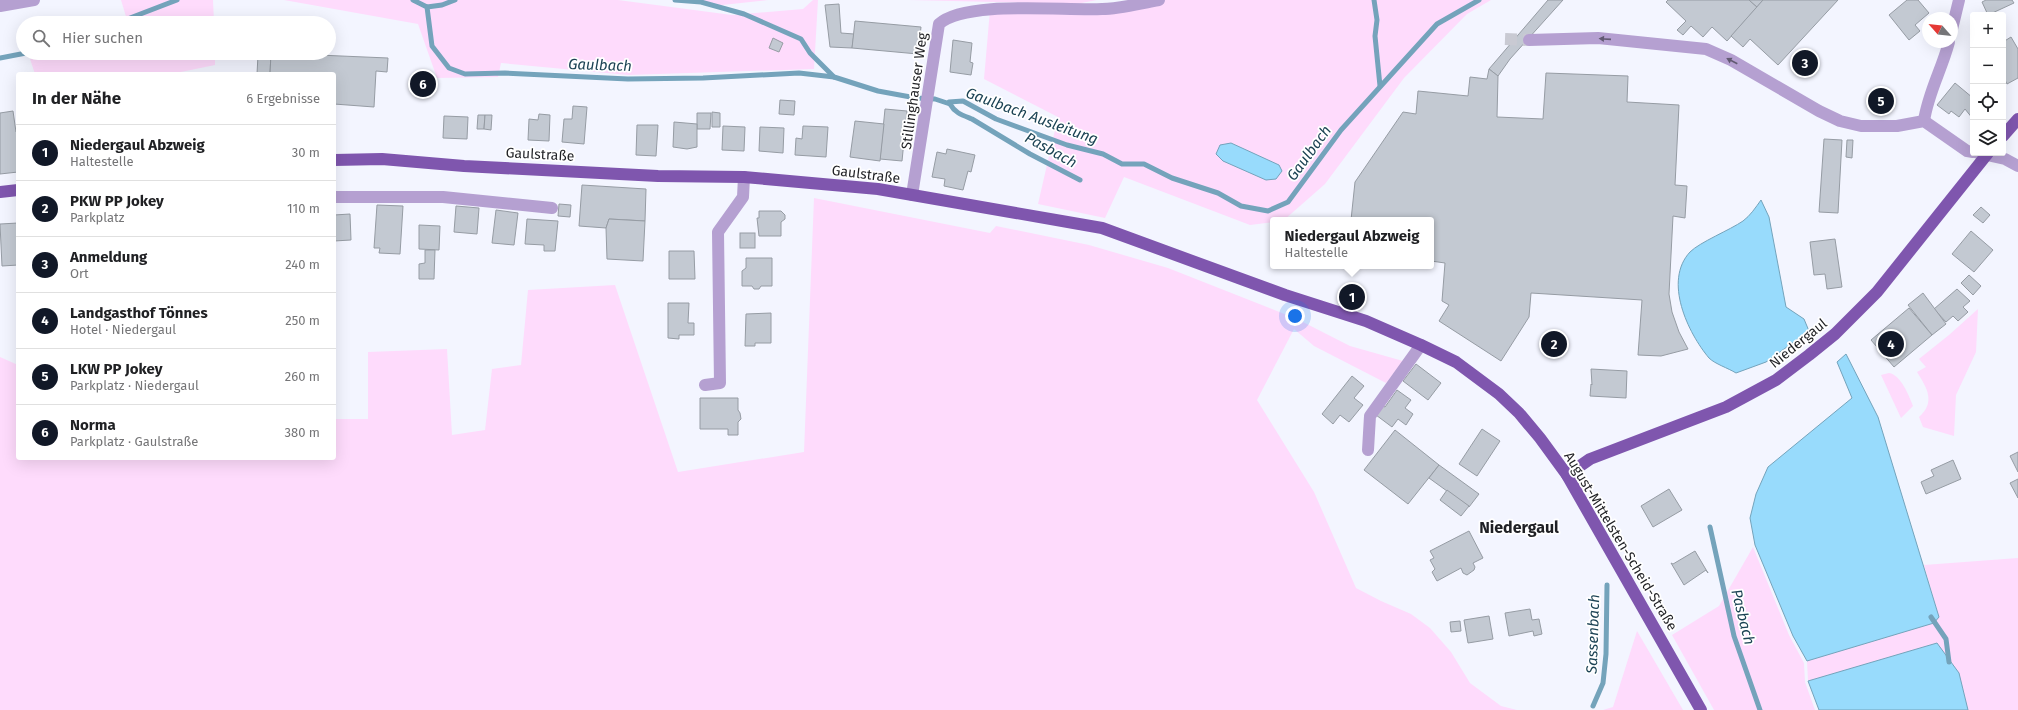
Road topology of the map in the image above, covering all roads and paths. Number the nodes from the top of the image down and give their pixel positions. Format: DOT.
graph roads {
  1 [pos="34,0"];
  2 [pos="1159,0"];
  3 [pos="1959,0"];
  4 [pos="0,6"];
  5 [pos="1956,12"];
  6 [pos="1529,40"];
  7 [pos="1948,48"];
  8 [pos="2018,119"];
  9 [pos="1924,121"];
  10 [pos="2006,133"];
  11 [pos="1970,152"];
  12 [pos="1982,156"];
  13 [pos="1992,156"];
  14 [pos="336,160"];
  15 [pos="2018,166"];
  16 [pos="744,177"];
  17 [pos="16,190"];
  18 [pos="0,192"];
  19 [pos="912,195"];
  20 [pos="336,197"];
  21 [pos="552,208"];
  22 [pos="1421,345"];
  23 [pos="705,385"];
  24 [pos="1368,450"];
  25 [pos="1567,475"];
  26 [pos="1701,710"];
  1 -- 4 [label="street"];
  2 -- 19 [label="street, Stillinghauser Weg"];
  3 -- 5 [label="street"];
  9 -- 6 [label="street, one-way"];
  7 -- 9 [label="street"];
  8 -- 10 [label="main road"];
  9 -- 11 [label="street"];
  12 -- 25 [label="main road, Niedergaul"];
  13 -- 15 [label="street"];
  14 -- 16 [label="main road, Gaulstraße"];
  16 -- 19 [label="main road, Gaulstraße"];
  16 -- 23 [label="street"];
  17 -- 18 [label="main road"];
  19 -- 22 [label="main road, August-Mittelsten-Scheid-Straße"];
  20 -- 21 [label="street"];
  22 -- 24 [label="street"];
  22 -- 25 [label="main road, August-Mittelsten-Scheid-Straße"];
  25 -- 26 [label="main road, August-Mittelsten-Scheid-Straße"];
}
